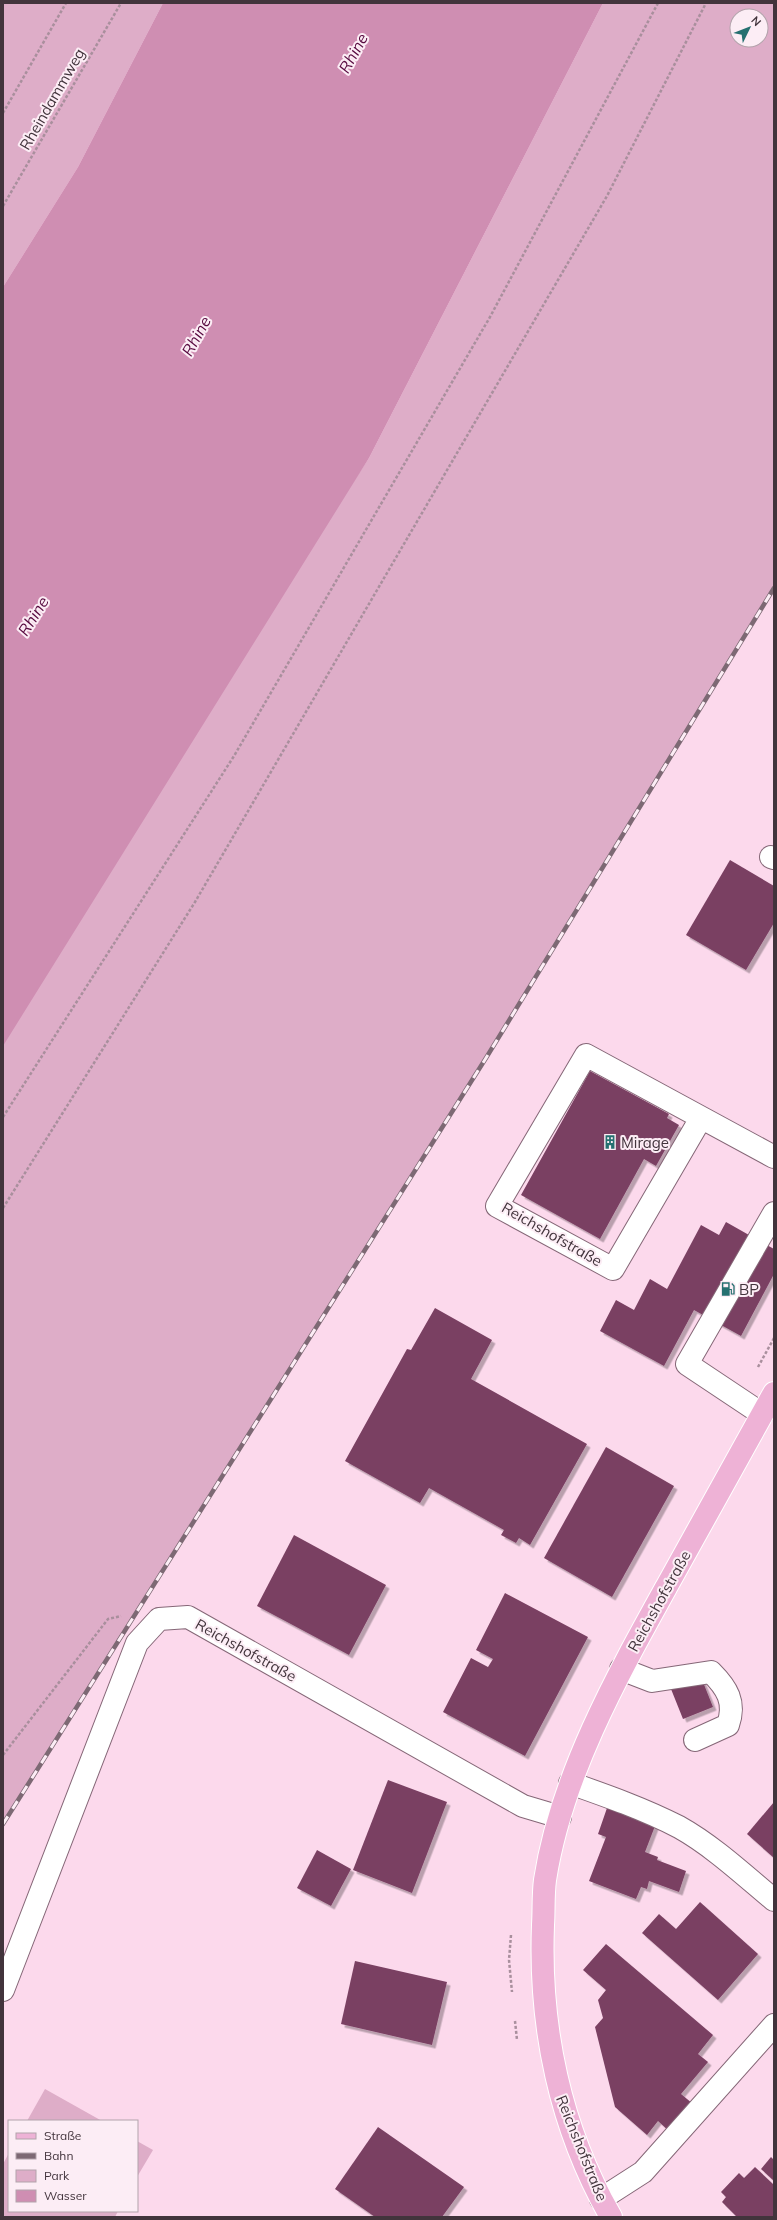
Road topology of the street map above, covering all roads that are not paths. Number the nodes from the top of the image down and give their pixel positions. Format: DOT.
graph roads {
  1 [pos="701,1118"];
  2 [pos="774,1158"];
  3 [pos="774,1213"];
  4 [pos="774,1393"];
  5 [pos="762,1414"];
  6 [pos="621,1669"];
  7 [pos="695,1740"];
  8 [pos="570,1783"];
  9 [pos="560,1817"];
  10 [pos="774,1900"];
  11 [pos="3,1990"];
  12 [pos="774,2026"];
  13 [pos="606,2208"];
  1 -- 1 [label="street, Reichshofstraße"];
  1 -- 2 [label="street, Reichshofstraße"];
  3 -- 5 [label="street"];
  4 -- 5 [label="main road, Reichshofstraße"];
  5 -- 6 [label="main road, Reichshofstraße"];
  6 -- 7 [label="street"];
  6 -- 8 [label="main road, Reichshofstraße"];
  8 -- 9 [label="main road, Reichshofstraße"];
  8 -- 10 [label="street"];
  9 -- 11 [label="street, Reichshofstraße"];
  9 -- 13 [label="main road, Reichshofstraße"];
  12 -- 13 [label="street"];
}
